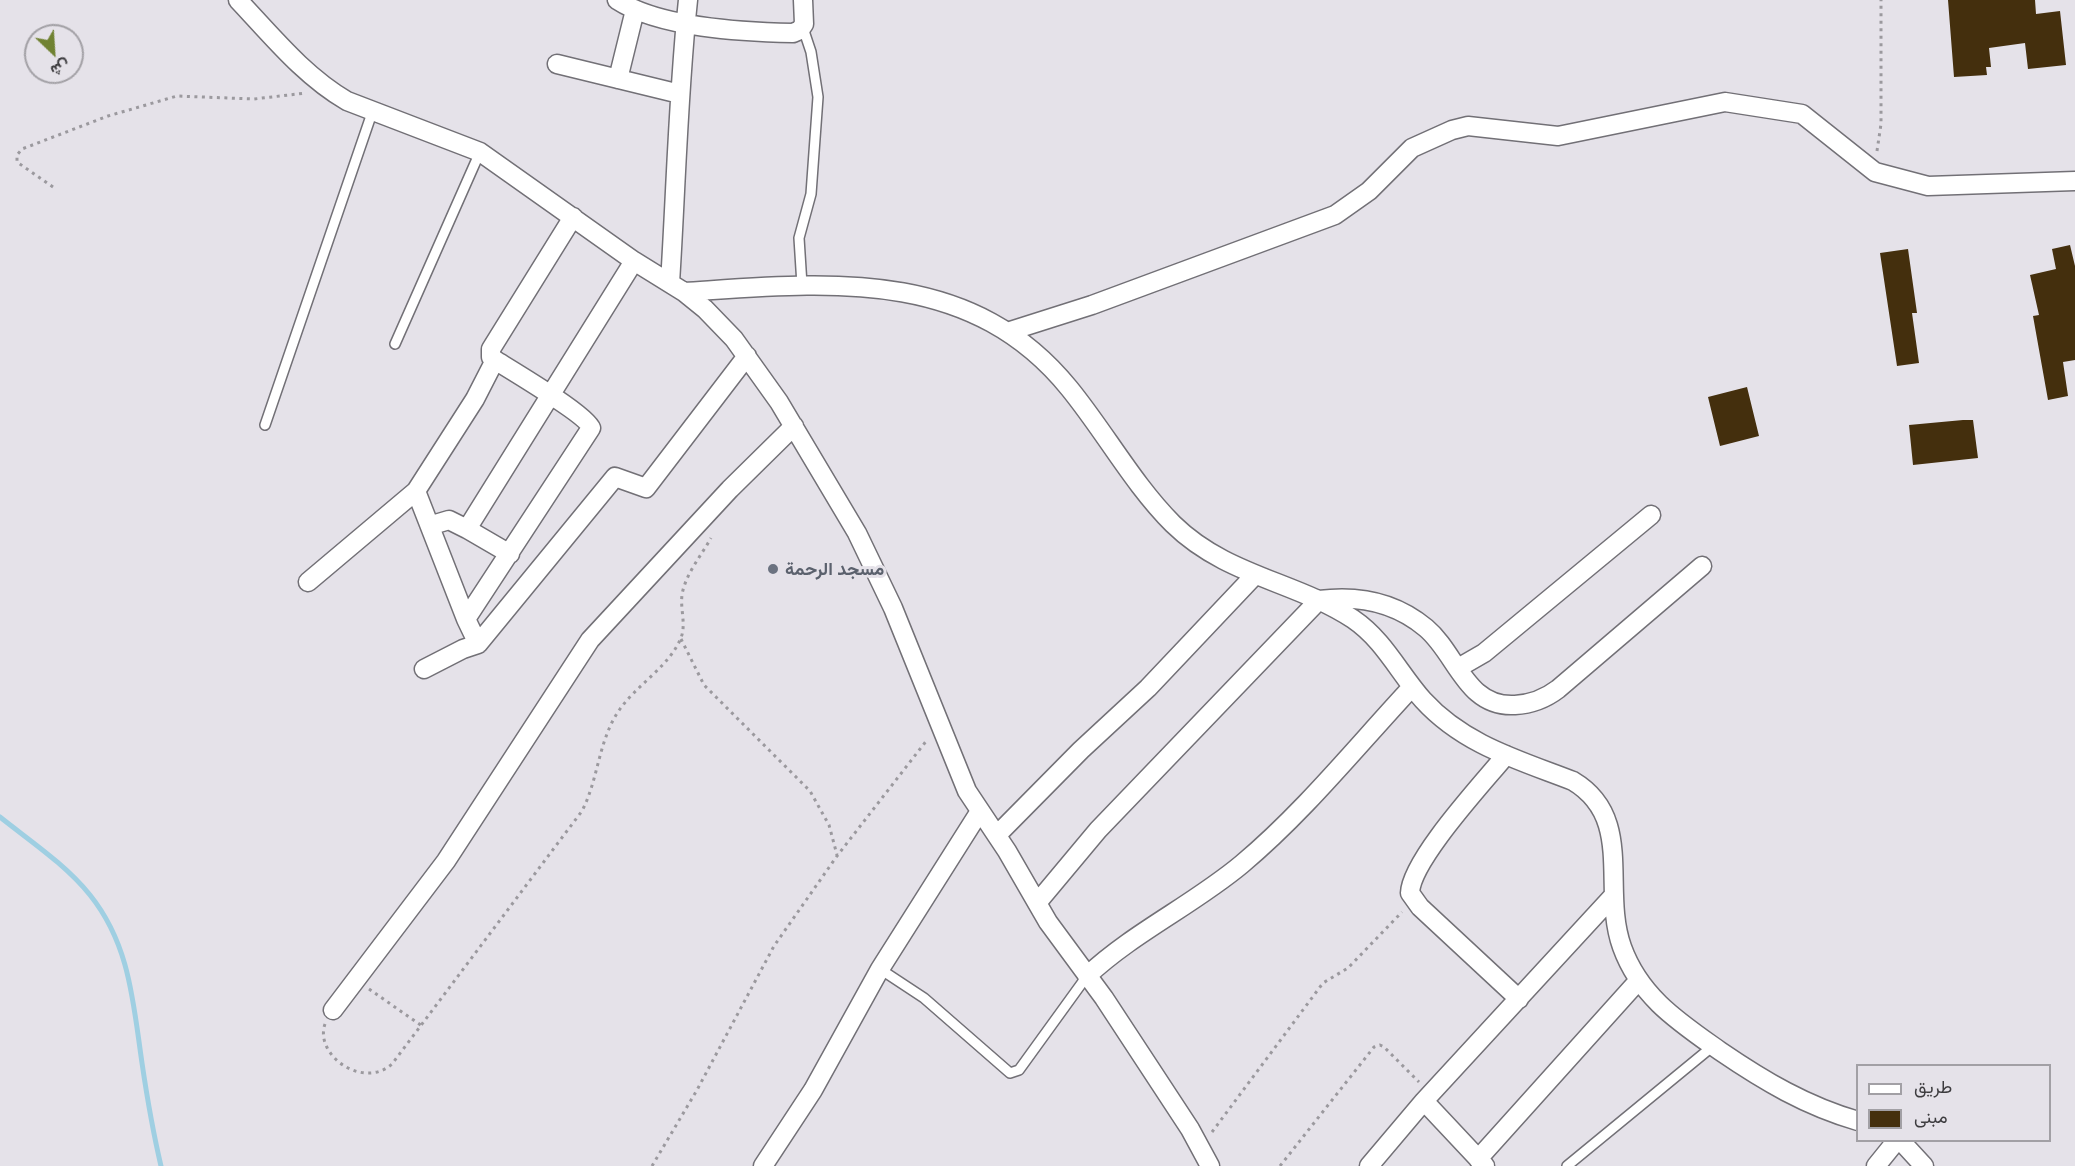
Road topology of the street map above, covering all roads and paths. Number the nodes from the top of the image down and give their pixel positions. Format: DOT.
graph roads {
  1 [pos="237,0"];
  2 [pos="688,0"];
  3 [pos="803,0"];
  4 [pos="1881,0"];
  5 [pos="623,3"];
  6 [pos="685,24"];
  7 [pos="803,28"];
  8 [pos="557,64"];
  9 [pos="618,79"];
  10 [pos="328,90"];
  11 [pos="680,94"];
  12 [pos="373,110"];
  13 [pos="480,152"];
  14 [pos="1875,172"];
  15 [pos="2075,181"];
  16 [pos="53,187"];
  17 [pos="573,217"];
  18 [pos="634,261"];
  19 [pos="802,285"];
  20 [pos="677,288"];
  21 [pos="1007,332"];
  22 [pos="395,344"];
  23 [pos="747,356"];
  24 [pos="495,360"];
  25 [pos="551,396"];
  26 [pos="265,424"];
  27 [pos="794,426"];
  28 [pos="416,491"];
  29 [pos="1651,515"];
  30 [pos="432,525"];
  31 [pos="468,529"];
  32 [pos="713,532"];
  33 [pos="510,554"];
  34 [pos="1702,566"];
  35 [pos="1254,576"];
  36 [pos="308,582"];
  37 [pos="1319,600"];
  38 [pos="466,619"];
  39 [pos="681,639"];
  40 [pos="478,644"];
  41 [pos="1458,668"];
  42 [pos="424,669"];
  43 [pos="1412,687"];
  44 [pos="939,724"];
  45 [pos="1506,755"];
  46 [pos="980,811"];
  47 [pos="997,835"];
  48 [pos="837,856"];
  49 [pos="1613,896"];
  50 [pos="1414,900"];
  51 [pos="1037,903"];
  52 [pos="880,969"];
  53 [pos="1087,975"];
  54 [pos="1639,980"];
  55 [pos="357,981"];
  56 [pos="1519,999"];
  57 [pos="333,1010"];
  58 [pos="422,1026"];
  59 [pos="1713,1046"];
  60 [pos="1427,1097"];
  61 [pos="1856,1121"];
  62 [pos="1897,1142"];
  63 [pos="1901,1142"];
  64 [pos="1200,1146"];
  65 [pos="1481,1162"];
  66 [pos="652,1166"];
  67 [pos="763,1166"];
  68 [pos="1210,1166"];
  69 [pos="1280,1166"];
  70 [pos="1369,1166"];
  71 [pos="1567,1166"];
  72 [pos="1876,1166"];
  73 [pos="1924,1166"];
  1 -- 10 [label="street"];
  2 -- 6 [label="street"];
  3 -- 7 [label="street"];
  4 -- 14 [label="path"];
  5 -- 6 [label="street"];
  5 -- 9 [label="street"];
  6 -- 7 [label="street"];
  6 -- 11 [label="street"];
  7 -- 19 [label="lane"];
  8 -- 9 [label="street"];
  9 -- 11 [label="street"];
  10 -- 12 [label="street"];
  10 -- 16 [label="path"];
  11 -- 20 [label="street"];
  12 -- 13 [label="street"];
  12 -- 26 [label="lane"];
  13 -- 17 [label="street"];
  13 -- 22 [label="lane"];
  14 -- 15 [label="street"];
  14 -- 21 [label="street"];
  17 -- 18 [label="street"];
  17 -- 24 [label="street"];
  18 -- 20 [label="street"];
  18 -- 25 [label="street"];
  19 -- 20 [label="street"];
  19 -- 21 [label="street"];
  20 -- 23 [label="street"];
  21 -- 35 [label="street"];
  23 -- 27 [label="street"];
  23 -- 40 [label="street"];
  24 -- 25 [label="street"];
  24 -- 28 [label="street"];
  25 -- 31 [label="street"];
  25 -- 33 [label="street"];
  27 -- 44 [label="street"];
  27 -- 55 [label="street"];
  28 -- 30 [label="street"];
  28 -- 36 [label="street"];
  29 -- 41 [label="street"];
  30 -- 31 [label="street"];
  30 -- 38 [label="street"];
  31 -- 33 [label="street"];
  32 -- 39 [label="path"];
  33 -- 38 [label="street"];
  34 -- 41 [label="street"];
  35 -- 37 [label="street"];
  35 -- 47 [label="street"];
  37 -- 41 [label="street"];
  37 -- 43 [label="street"];
  37 -- 51 [label="street"];
  38 -- 40 [label="street"];
  39 -- 48 [label="path"];
  39 -- 58 [label="path"];
  40 -- 42 [label="street"];
  43 -- 45 [label="street"];
  43 -- 53 [label="street"];
  44 -- 46 [label="street"];
  44 -- 48 [label="path"];
  45 -- 49 [label="street"];
  45 -- 50 [label="street"];
  46 -- 47 [label="street"];
  46 -- 52 [label="street"];
  47 -- 51 [label="street"];
  48 -- 66 [label="path"];
  49 -- 54 [label="street"];
  49 -- 56 [label="street"];
  50 -- 56 [label="street"];
  50 -- 64 [label="path"];
  51 -- 53 [label="street"];
  52 -- 53 [label="lane"];
  52 -- 67 [label="street"];
  53 -- 64 [label="street"];
  54 -- 59 [label="street"];
  54 -- 65 [label="street"];
  55 -- 57 [label="street"];
  55 -- 58 [label="path"];
  56 -- 60 [label="street"];
  57 -- 58 [label="path"];
  59 -- 61 [label="street"];
  59 -- 71 [label="lane"];
  60 -- 65 [label="street"];
  60 -- 69 [label="path"];
  60 -- 70 [label="street"];
  62 -- 72 [label="street"];
  63 -- 73 [label="street"];
  64 -- 68 [label="street"];
}
